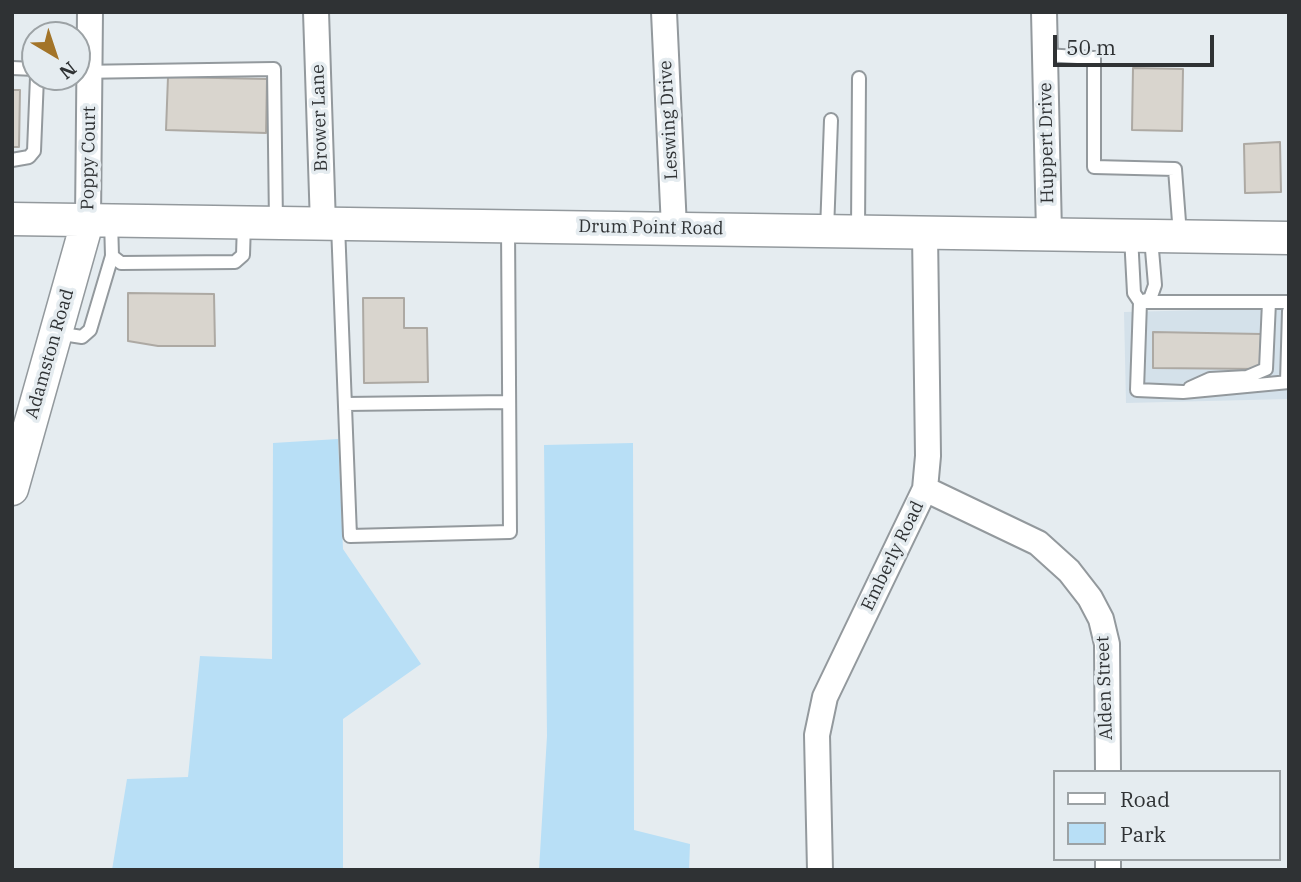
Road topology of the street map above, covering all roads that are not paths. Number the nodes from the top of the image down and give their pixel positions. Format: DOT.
graph roads {
  1 [pos="316,12"];
  2 [pos="664,12"];
  3 [pos="1044,12"];
  4 [pos="1045,55"];
  5 [pos="91,72"];
  6 [pos="859,78"];
  7 [pos="36,91"];
  8 [pos="85,91"];
  9 [pos="831,120"];
  10 [pos="12,160"];
  11 [pos="12,219"];
  12 [pos="99,219"];
  13 [pos="244,223"];
  14 [pos="276,224"];
  15 [pos="331,225"];
  16 [pos="508,226"];
  17 [pos="674,228"];
  18 [pos="843,231"];
  19 [pos="925,233"];
  20 [pos="1049,233"];
  21 [pos="1154,234"];
  22 [pos="1289,237"];
  23 [pos="112,256"];
  24 [pos="1140,302"];
  25 [pos="1269,302"];
  26 [pos="1289,302"];
  27 [pos="1289,311"];
  28 [pos="56,333"];
  29 [pos="1288,382"];
  30 [pos="1183,392"];
  31 [pos="509,402"];
  32 [pos="345,404"];
  33 [pos="12,489"];
  34 [pos="925,489"];
  35 [pos="1108,770"];
  36 [pos="820,870"];
  1 -- 15 [label="street, Brower Lane"];
  2 -- 17 [label="street, Leswing Drive"];
  3 -- 4 [label="street, Huppert Drive"];
  4 -- 20 [label="street, Huppert Drive"];
  4 -- 21 [label="lane"];
  5 -- 14 [label="lane"];
  6 -- 18 [label="lane"];
  7 -- 10 [label="lane"];
  8 -- 12 [label="street, Poppy Court"];
  9 -- 18 [label="lane"];
  11 -- 12 [label="street, Drum Point Road"];
  12 -- 13 [label="street, Drum Point Road"];
  12 -- 23 [label="lane"];
  12 -- 28 [label="street, Adamston Road"];
  13 -- 14 [label="street, Drum Point Road"];
  13 -- 23 [label="lane"];
  14 -- 15 [label="street, Drum Point Road"];
  15 -- 16 [label="street, Drum Point Road"];
  15 -- 32 [label="lane"];
  16 -- 17 [label="street, Drum Point Road"];
  16 -- 31 [label="lane"];
  17 -- 18 [label="street, Drum Point Road"];
  18 -- 19 [label="street, Drum Point Road"];
  19 -- 20 [label="street, Drum Point Road"];
  19 -- 34 [label="street, Emberly Road"];
  20 -- 21 [label="street, Drum Point Road"];
  21 -- 22 [label="street, Drum Point Road"];
  21 -- 24 [label="lane"];
  21 -- 24 [label="lane"];
  23 -- 28 [label="lane"];
  24 -- 25 [label="lane"];
  24 -- 30 [label="lane"];
  25 -- 26 [label="lane"];
  25 -- 30 [label="lane"];
  27 -- 29 [label="lane"];
  28 -- 33 [label="street, Adamston Road"];
  29 -- 30 [label="lane"];
  31 -- 32 [label="lane"];
  31 -- 32 [label="lane"];
  34 -- 35 [label="street, Alden Street"];
  34 -- 36 [label="street, Emberly Road"];
}
